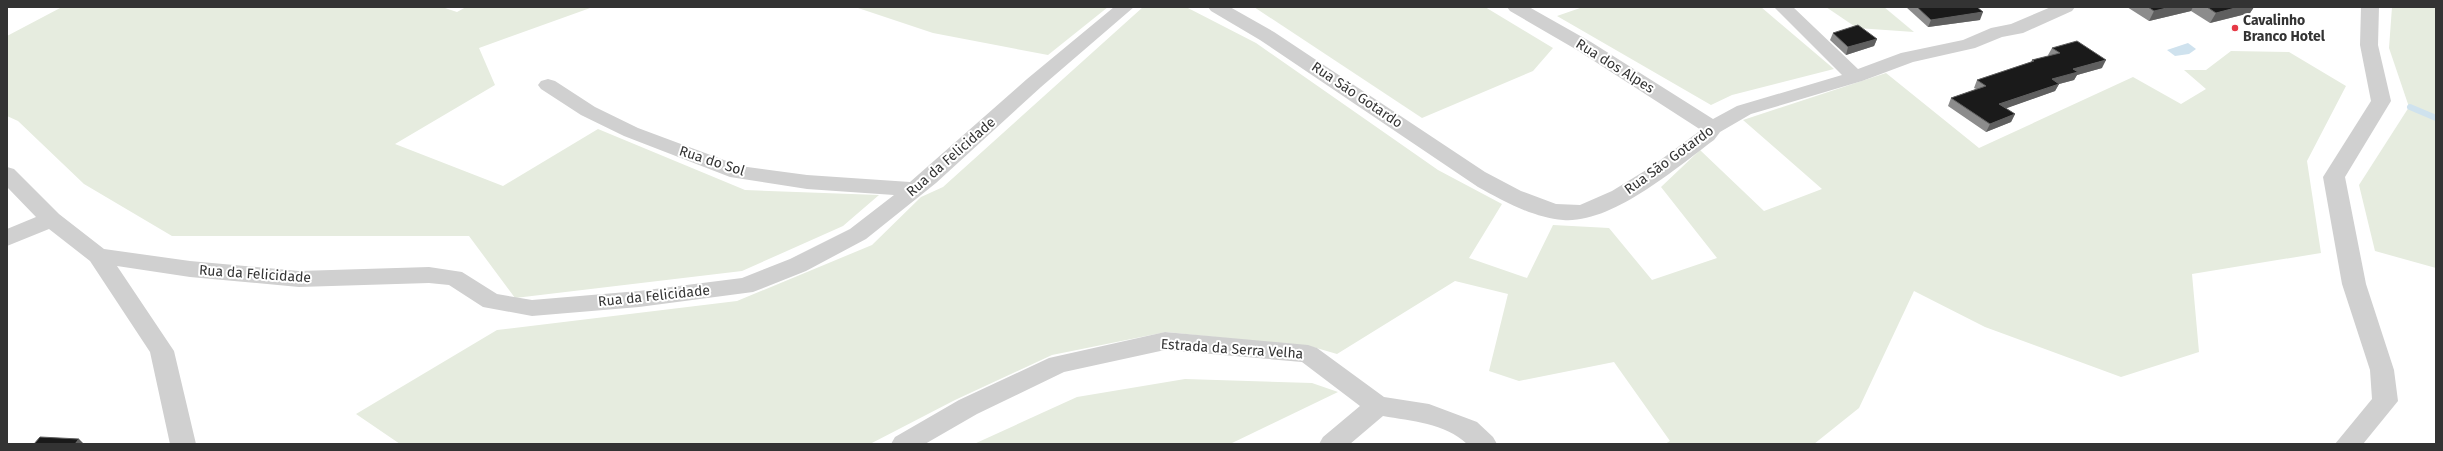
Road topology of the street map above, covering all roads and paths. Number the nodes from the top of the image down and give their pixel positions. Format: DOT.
graph roads {
  1 [pos="1125,7"];
  2 [pos="1217,7"];
  3 [pos="1516,7"];
  4 [pos="1783,7"];
  5 [pos="2065,7"];
  6 [pos="2365,10"];
  7 [pos="1855,76"];
  8 [pos="548,85"];
  9 [pos="1713,128"];
  10 [pos="7,174"];
  11 [pos="915,189"];
  12 [pos="51,219"];
  13 [pos="7,238"];
  14 [pos="98,256"];
  15 [pos="1378,406"];
  16 [pos="183,444"];
  17 [pos="904,444"];
  18 [pos="1332,444"];
  19 [pos="1484,444"];
  20 [pos="2348,444"];
  1 -- 11 [label="street, Rua da Felicidade"];
  2 -- 9 [label="street, Rua São Gotardo"];
  3 -- 9 [label="street, Rua dos Alpes"];
  4 -- 7 [label="street"];
  5 -- 7 [label="street, Rua São Gotardo"];
  6 -- 20 [label="street"];
  7 -- 9 [label="street, Rua São Gotardo"];
  8 -- 11 [label="street, Rua do Sol"];
  10 -- 12 [label="street"];
  11 -- 14 [label="street, Rua da Felicidade"];
  12 -- 13 [label="street"];
  12 -- 14 [label="street"];
  14 -- 16 [label="street"];
  15 -- 17 [label="street, Estrada da Serra Velha"];
  15 -- 18 [label="street"];
  15 -- 19 [label="street, Estrada da Serra Velha"];
}
